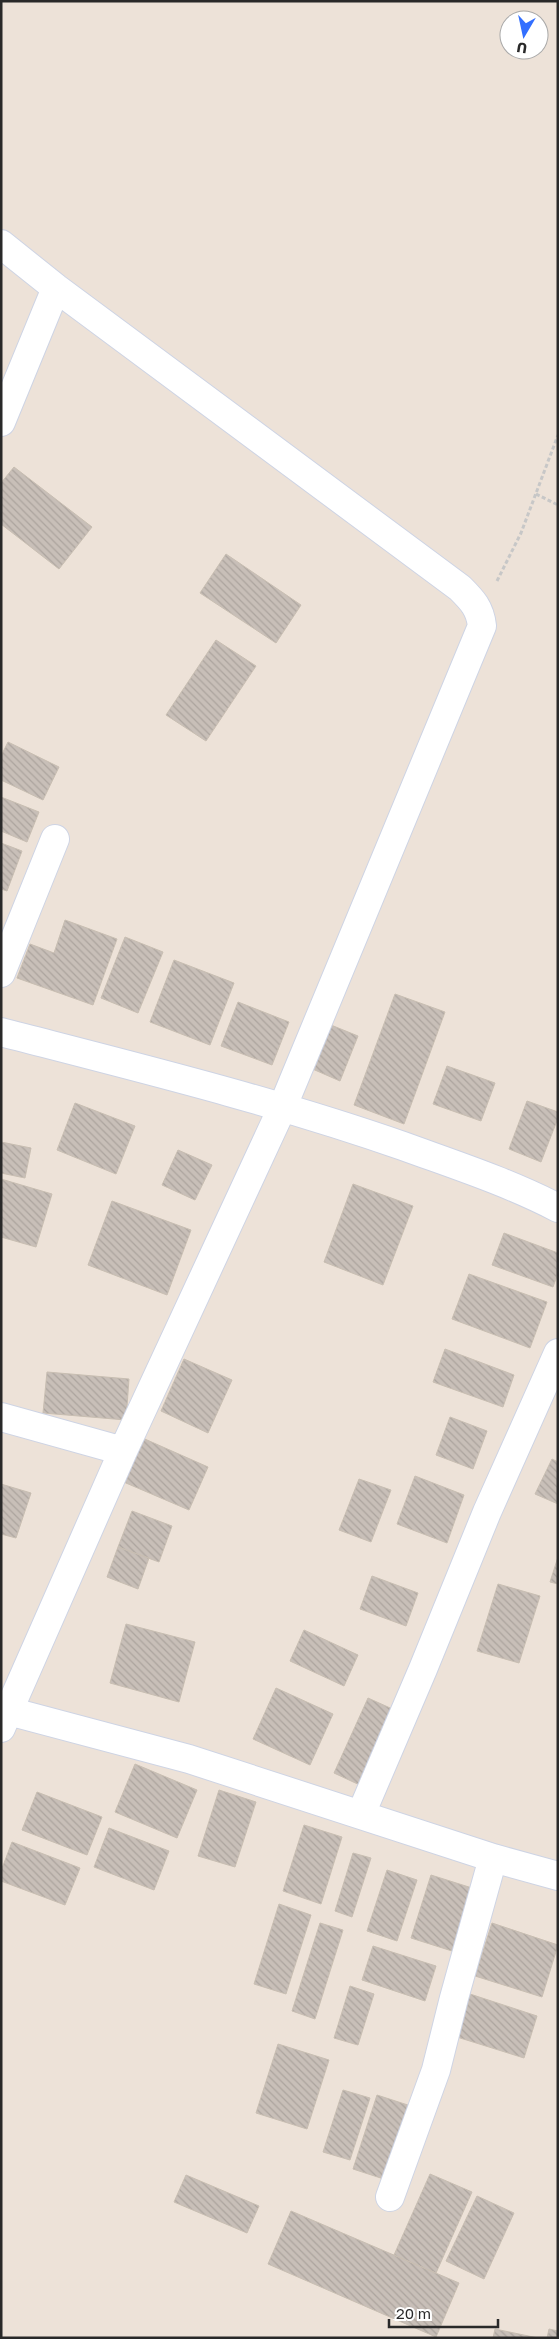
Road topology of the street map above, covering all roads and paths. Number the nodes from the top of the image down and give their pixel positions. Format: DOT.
graph roads {
  1 [pos="1,244"];
  2 [pos="56,288"];
  3 [pos="1,422"];
  4 [pos="558,435"];
  5 [pos="536,494"];
  6 [pos="558,505"];
  7 [pos="480,615"];
  8 [pos="55,839"];
  9 [pos="1,972"];
  10 [pos="1,1032"];
  11 [pos="283,1106"];
  12 [pos="558,1208"];
  13 [pos="558,1353"];
  14 [pos="1,1416"];
  15 [pos="123,1451"];
  16 [pos="4,1717"];
  17 [pos="361,1814"];
  18 [pos="493,1858"];
  19 [pos="558,1876"];
  20 [pos="390,2197"];
  1 -- 2 [label="street"];
  2 -- 3 [label="street"];
  2 -- 7 [label="street"];
  4 -- 5 [label="path"];
  5 -- 6 [label="path"];
  5 -- 7 [label="path"];
  7 -- 11 [label="street"];
  8 -- 9 [label="street"];
  10 -- 11 [label="street"];
  11 -- 12 [label="street"];
  11 -- 15 [label="street"];
  13 -- 17 [label="street"];
  14 -- 15 [label="street"];
  15 -- 16 [label="street"];
  16 -- 17 [label="street"];
  17 -- 18 [label="street"];
  18 -- 19 [label="street"];
  18 -- 20 [label="street"];
}
